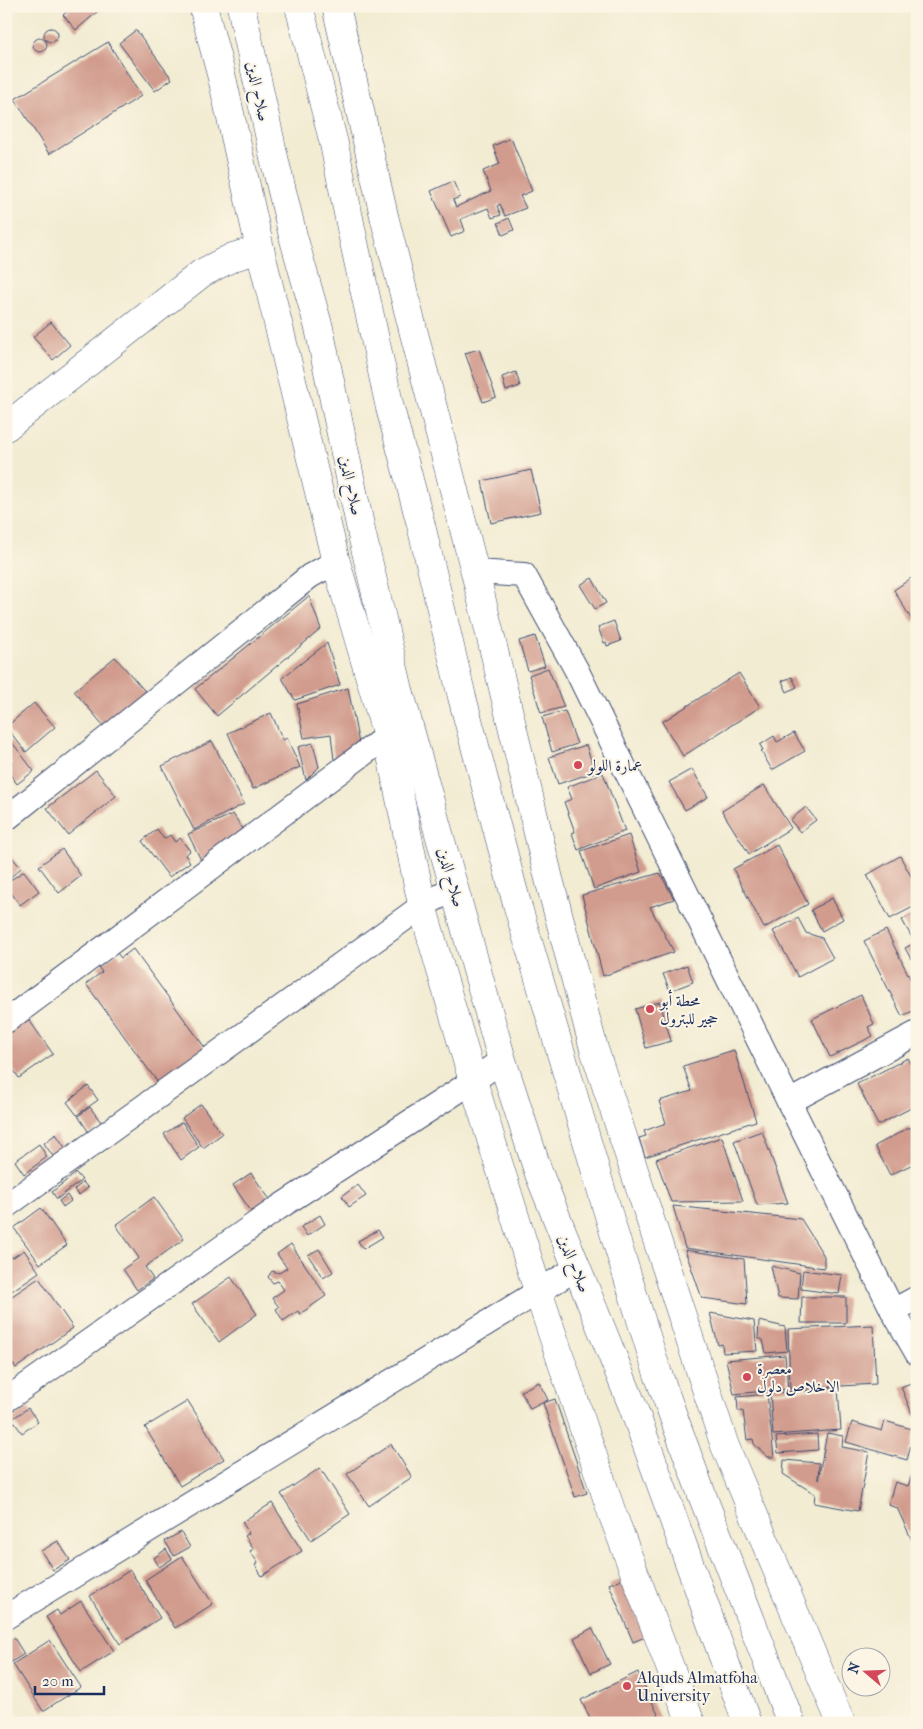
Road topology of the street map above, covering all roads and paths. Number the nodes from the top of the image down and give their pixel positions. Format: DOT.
graph roads {
  1 [pos="203,6"];
  2 [pos="241,6"];
  3 [pos="299,6"];
  4 [pos="336,6"];
  5 [pos="260,249"];
  6 [pos="6,427"];
  7 [pos="336,562"];
  8 [pos="475,572"];
  9 [pos="386,736"];
  10 [pos="6,819"];
  11 [pos="455,888"];
  12 [pos="422,906"];
  13 [pos="6,1021"];
  14 [pos="917,1033"];
  15 [pos="502,1060"];
  16 [pos="473,1081"];
  17 [pos="789,1102"];
  18 [pos="6,1206"];
  19 [pos="577,1268"];
  20 [pos="538,1291"];
  21 [pos="917,1298"];
  22 [pos="893,1311"];
  23 [pos="917,1353"];
  24 [pos="6,1400"];
  25 [pos="6,1616"];
  26 [pos="691,1723"];
  27 [pos="747,1723"];
  28 [pos="791,1723"];
  29 [pos="841,1723"];
  1 -- 5 [label="main road"];
  2 -- 11 [label="main road, صلاح الدين"];
  3 -- 28 [label="main road"];
  4 -- 8 [label="main road"];
  5 -- 6 [label="main road"];
  5 -- 7 [label="main road"];
  7 -- 9 [label="main road"];
  7 -- 10 [label="street"];
  8 -- 17 [label="street"];
  8 -- 29 [label="main road"];
  9 -- 12 [label="main road"];
  9 -- 13 [label="street"];
  11 -- 12 [label="street"];
  11 -- 15 [label="main road, صلاح الدين"];
  12 -- 16 [label="main road"];
  12 -- 18 [label="street"];
  14 -- 17 [label="street"];
  15 -- 16 [label="street"];
  15 -- 19 [label="main road, صلاح الدين"];
  16 -- 20 [label="main road"];
  16 -- 24 [label="street"];
  17 -- 22 [label="street"];
  19 -- 20 [label="street"];
  19 -- 27 [label="main road, صلاح الدين"];
  20 -- 25 [label="street"];
  20 -- 26 [label="main road"];
  21 -- 22 [label="street"];
  22 -- 23 [label="street"];
}
